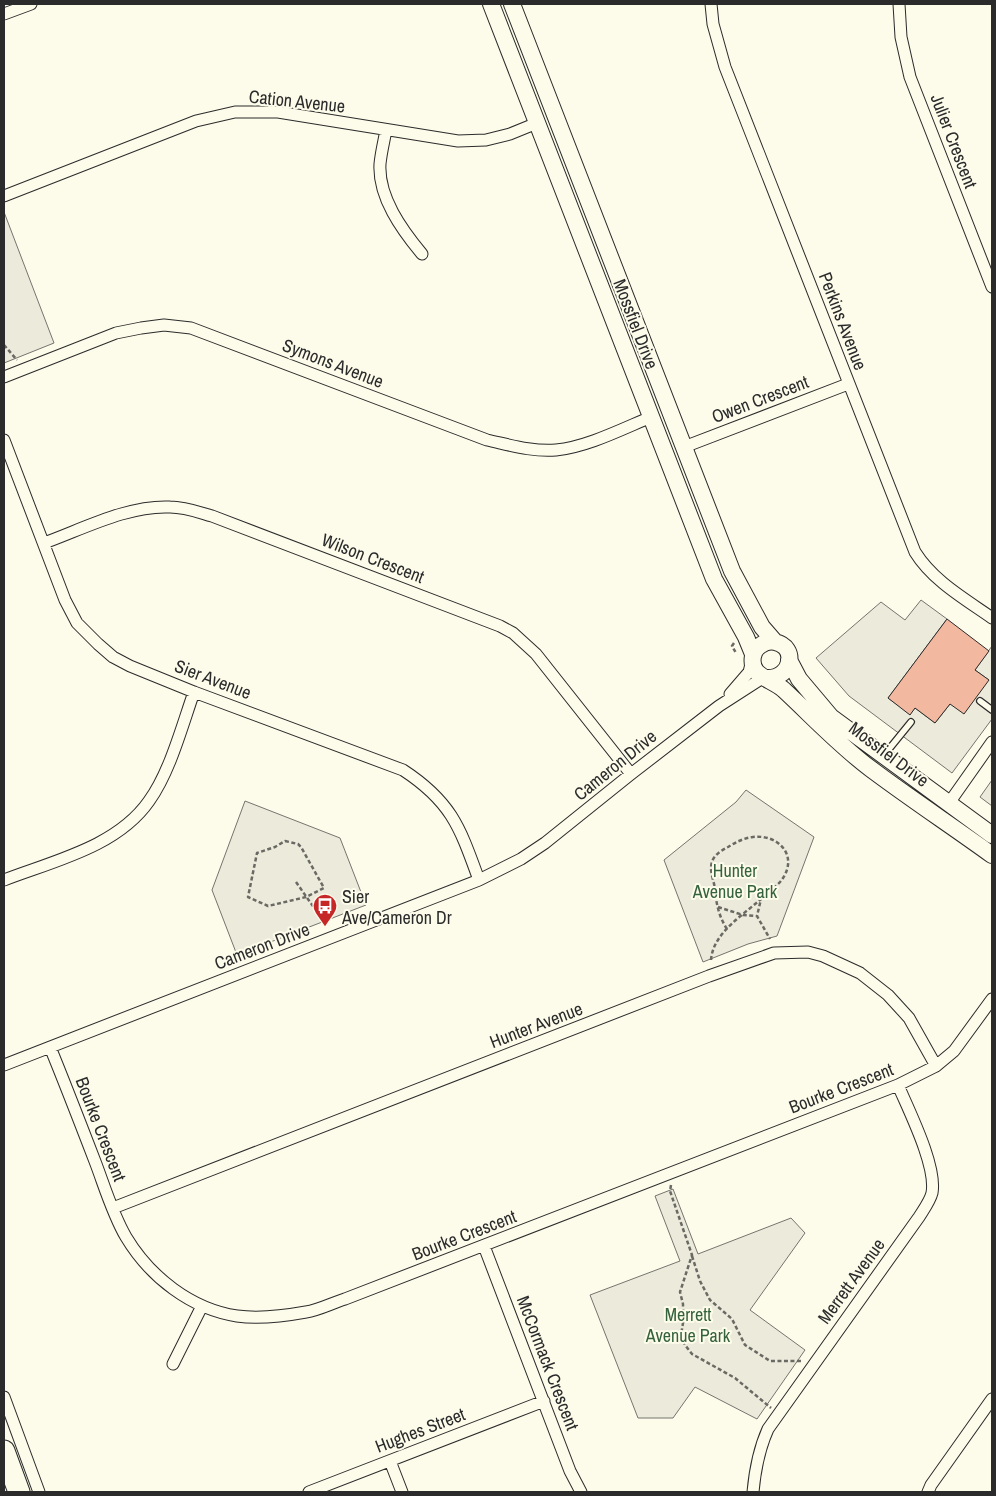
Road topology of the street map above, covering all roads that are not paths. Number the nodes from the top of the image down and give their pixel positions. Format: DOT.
graph roads {
  1 [pos="30,4"];
  2 [pos="490,4"];
  3 [pos="512,4"];
  4 [pos="712,4"];
  5 [pos="899,4"];
  6 [pos="4,14"];
  7 [pos="555,115"];
  8 [pos="537,123"];
  9 [pos="386,130"];
  10 [pos="4,196"];
  11 [pos="422,254"];
  12 [pos="992,287"];
  13 [pos="4,377"];
  14 [pos="848,384"];
  15 [pos="670,411"];
  16 [pos="651,417"];
  17 [pos="4,440"];
  18 [pos="684,447"];
  19 [pos="666,453"];
  20 [pos="44,544"];
  21 [pos="992,618"];
  22 [pos="776,642"];
  23 [pos="753,657"];
  24 [pos="789,660"];
  25 [pos="766,678"];
  26 [pos="194,692"];
  27 [pos="980,701"];
  28 [pos="719,706"];
  29 [pos="992,710"];
  30 [pos="911,722"];
  31 [pos="992,742"];
  32 [pos="884,756"];
  33 [pos="631,774"];
  34 [pos="949,803"];
  35 [pos="939,816"];
  36 [pos="992,835"];
  37 [pos="992,855"];
  38 [pos="4,880"];
  39 [pos="479,880"];
  40 [pos="992,999"];
  41 [pos="50,1047"];
  42 [pos="4,1065"];
  43 [pos="936,1066"];
  44 [pos="898,1085"];
  45 [pos="113,1208"];
  46 [pos="484,1246"];
  47 [pos="202,1306"];
  48 [pos="173,1364"];
  49 [pos="4,1397"];
  50 [pos="992,1399"];
  51 [pos="544,1401"];
  52 [pos="4,1451"];
  53 [pos="390,1461"];
  54 [pos="23,1492"];
  55 [pos="309,1492"];
  56 [pos="402,1492"];
  57 [pos="581,1492"];
  58 [pos="753,1492"];
  59 [pos="928,1492"];
  1 -- 6 [label="street"];
  2 -- 8 [label="street, Mossfiel Drive"];
  3 -- 7 [label="street, Mossfiel Drive"];
  4 -- 14 [label="street, Perkins Avenue"];
  5 -- 12 [label="street, Julier Crescent"];
  7 -- 8 [label="street"];
  7 -- 15 [label="street, Mossfiel Drive"];
  8 -- 9 [label="street, Cation Avenue"];
  8 -- 16 [label="street, Mossfiel Drive"];
  9 -- 10 [label="street, Cation Avenue"];
  9 -- 11 [label="street"];
  13 -- 16 [label="street, Symons Avenue"];
  14 -- 18 [label="street, Owen Crescent"];
  14 -- 21 [label="street, Perkins Avenue"];
  15 -- 16 [label="street"];
  15 -- 18 [label="street, Mossfiel Drive"];
  16 -- 19 [label="street, Mossfiel Drive"];
  17 -- 20 [label="street, Sier Avenue"];
  18 -- 19 [label="street"];
  18 -- 22 [label="street, Mossfiel Drive"];
  19 -- 23 [label="street, Mossfiel Drive"];
  20 -- 26 [label="street, Sier Avenue"];
  20 -- 33 [label="street, Wilson Crescent"];
  22 -- 23 [label="street"];
  22 -- 24 [label="street"];
  23 -- 25 [label="street"];
  23 -- 28 [label="street, Cameron Drive"];
  24 -- 25 [label="street"];
  24 -- 32 [label="street, Mossfiel Drive"];
  25 -- 28 [label="street, Cameron Drive"];
  25 -- 35 [label="street, Mossfiel Drive"];
  26 -- 38 [label="street"];
  26 -- 39 [label="street, Sier Avenue"];
  27 -- 29 [label="lane"];
  28 -- 33 [label="street, Cameron Drive"];
  30 -- 32 [label="lane"];
  31 -- 34 [label="street"];
  32 -- 34 [label="street, Mossfiel Drive"];
  33 -- 39 [label="street, Cameron Drive"];
  34 -- 35 [label="street"];
  34 -- 36 [label="street, Mossfiel Drive"];
  35 -- 37 [label="street, Mossfiel Drive"];
  39 -- 41 [label="street, Cameron Drive"];
  40 -- 43 [label="street, Bourke Crescent"];
  41 -- 42 [label="street, Cameron Drive"];
  41 -- 45 [label="street, Bourke Crescent"];
  43 -- 44 [label="street, Bourke Crescent"];
  43 -- 45 [label="street, Hunter Avenue"];
  44 -- 46 [label="street, Bourke Crescent"];
  44 -- 58 [label="street, Merrett Avenue"];
  45 -- 47 [label="street, Bourke Crescent"];
  46 -- 47 [label="street, Bourke Crescent"];
  46 -- 51 [label="street, McCormack Crescent"];
  47 -- 48 [label="street"];
  49 -- 54 [label="street"];
  50 -- 59 [label="street"];
  51 -- 53 [label="street, Hughes Street"];
  51 -- 57 [label="street, McCormack Crescent"];
  52 -- 54 [label="highway"];
  53 -- 55 [label="street, Hughes Street"];
  53 -- 56 [label="street"];
}
